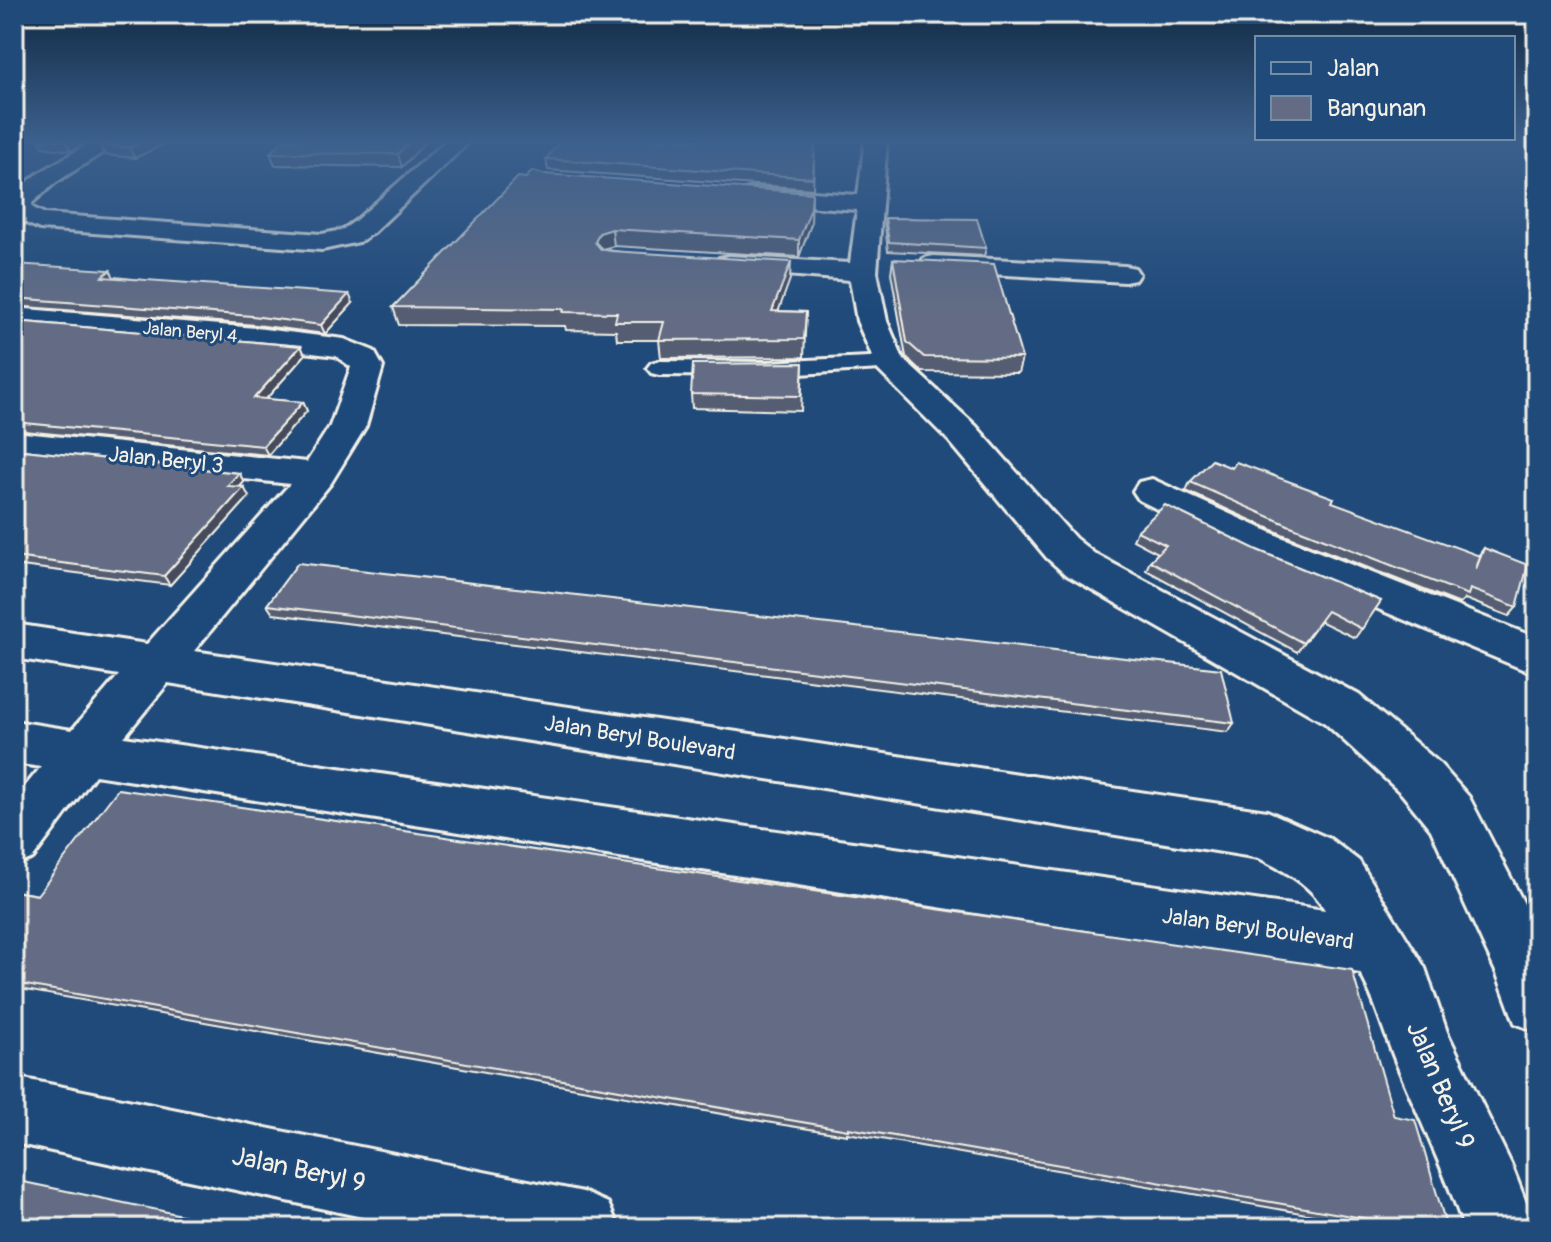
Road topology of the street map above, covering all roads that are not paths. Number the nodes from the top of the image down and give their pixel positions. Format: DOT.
graph roads {
  1 [pos="23,198"];
  2 [pos="396,198"];
  3 [pos="800,198"];
  4 [pos="870,198"];
  5 [pos="870,203"];
  6 [pos="707,263"];
  7 [pos="883,264"];
  8 [pos="1125,274"];
  9 [pos="14,317"];
  10 [pos="889,363"];
  11 [pos="659,368"];
  12 [pos="14,443"];
  13 [pos="318,475"];
  14 [pos="1152,491"];
  15 [pos="14,641"];
  16 [pos="1537,657"];
  17 [pos="151,673"];
  18 [pos="96,738"];
  19 [pos="14,742"];
  20 [pos="14,841"];
  21 [pos="1374,946"];
  22 [pos="1537,1001"];
  23 [pos="14,1110"];
  24 [pos="583,1228"];
  25 [pos="1500,1228"];
  1 -- 2 [label="street"];
  3 -- 5 [label="street"];
  4 -- 5 [label="street"];
  5 -- 7 [label="street"];
  6 -- 7 [label="street"];
  7 -- 8 [label="street"];
  7 -- 10 [label="street"];
  9 -- 13 [label="street, Jalan Beryl 4"];
  10 -- 11 [label="lane"];
  10 -- 22 [label="street"];
  12 -- 13 [label="street, Jalan Beryl 3"];
  13 -- 17 [label="street"];
  14 -- 16 [label="street"];
  15 -- 17 [label="street, Jalan Beryl Boulevard"];
  17 -- 18 [label="street"];
  17 -- 21 [label="street, Jalan Beryl Boulevard"];
  18 -- 19 [label="street, Jalan Beryl Boulevard"];
  18 -- 20 [label="street"];
  18 -- 21 [label="street, Jalan Beryl Boulevard"];
  21 -- 25 [label="street, Jalan Beryl 9"];
  23 -- 24 [label="street, Jalan Beryl 9"];
}
